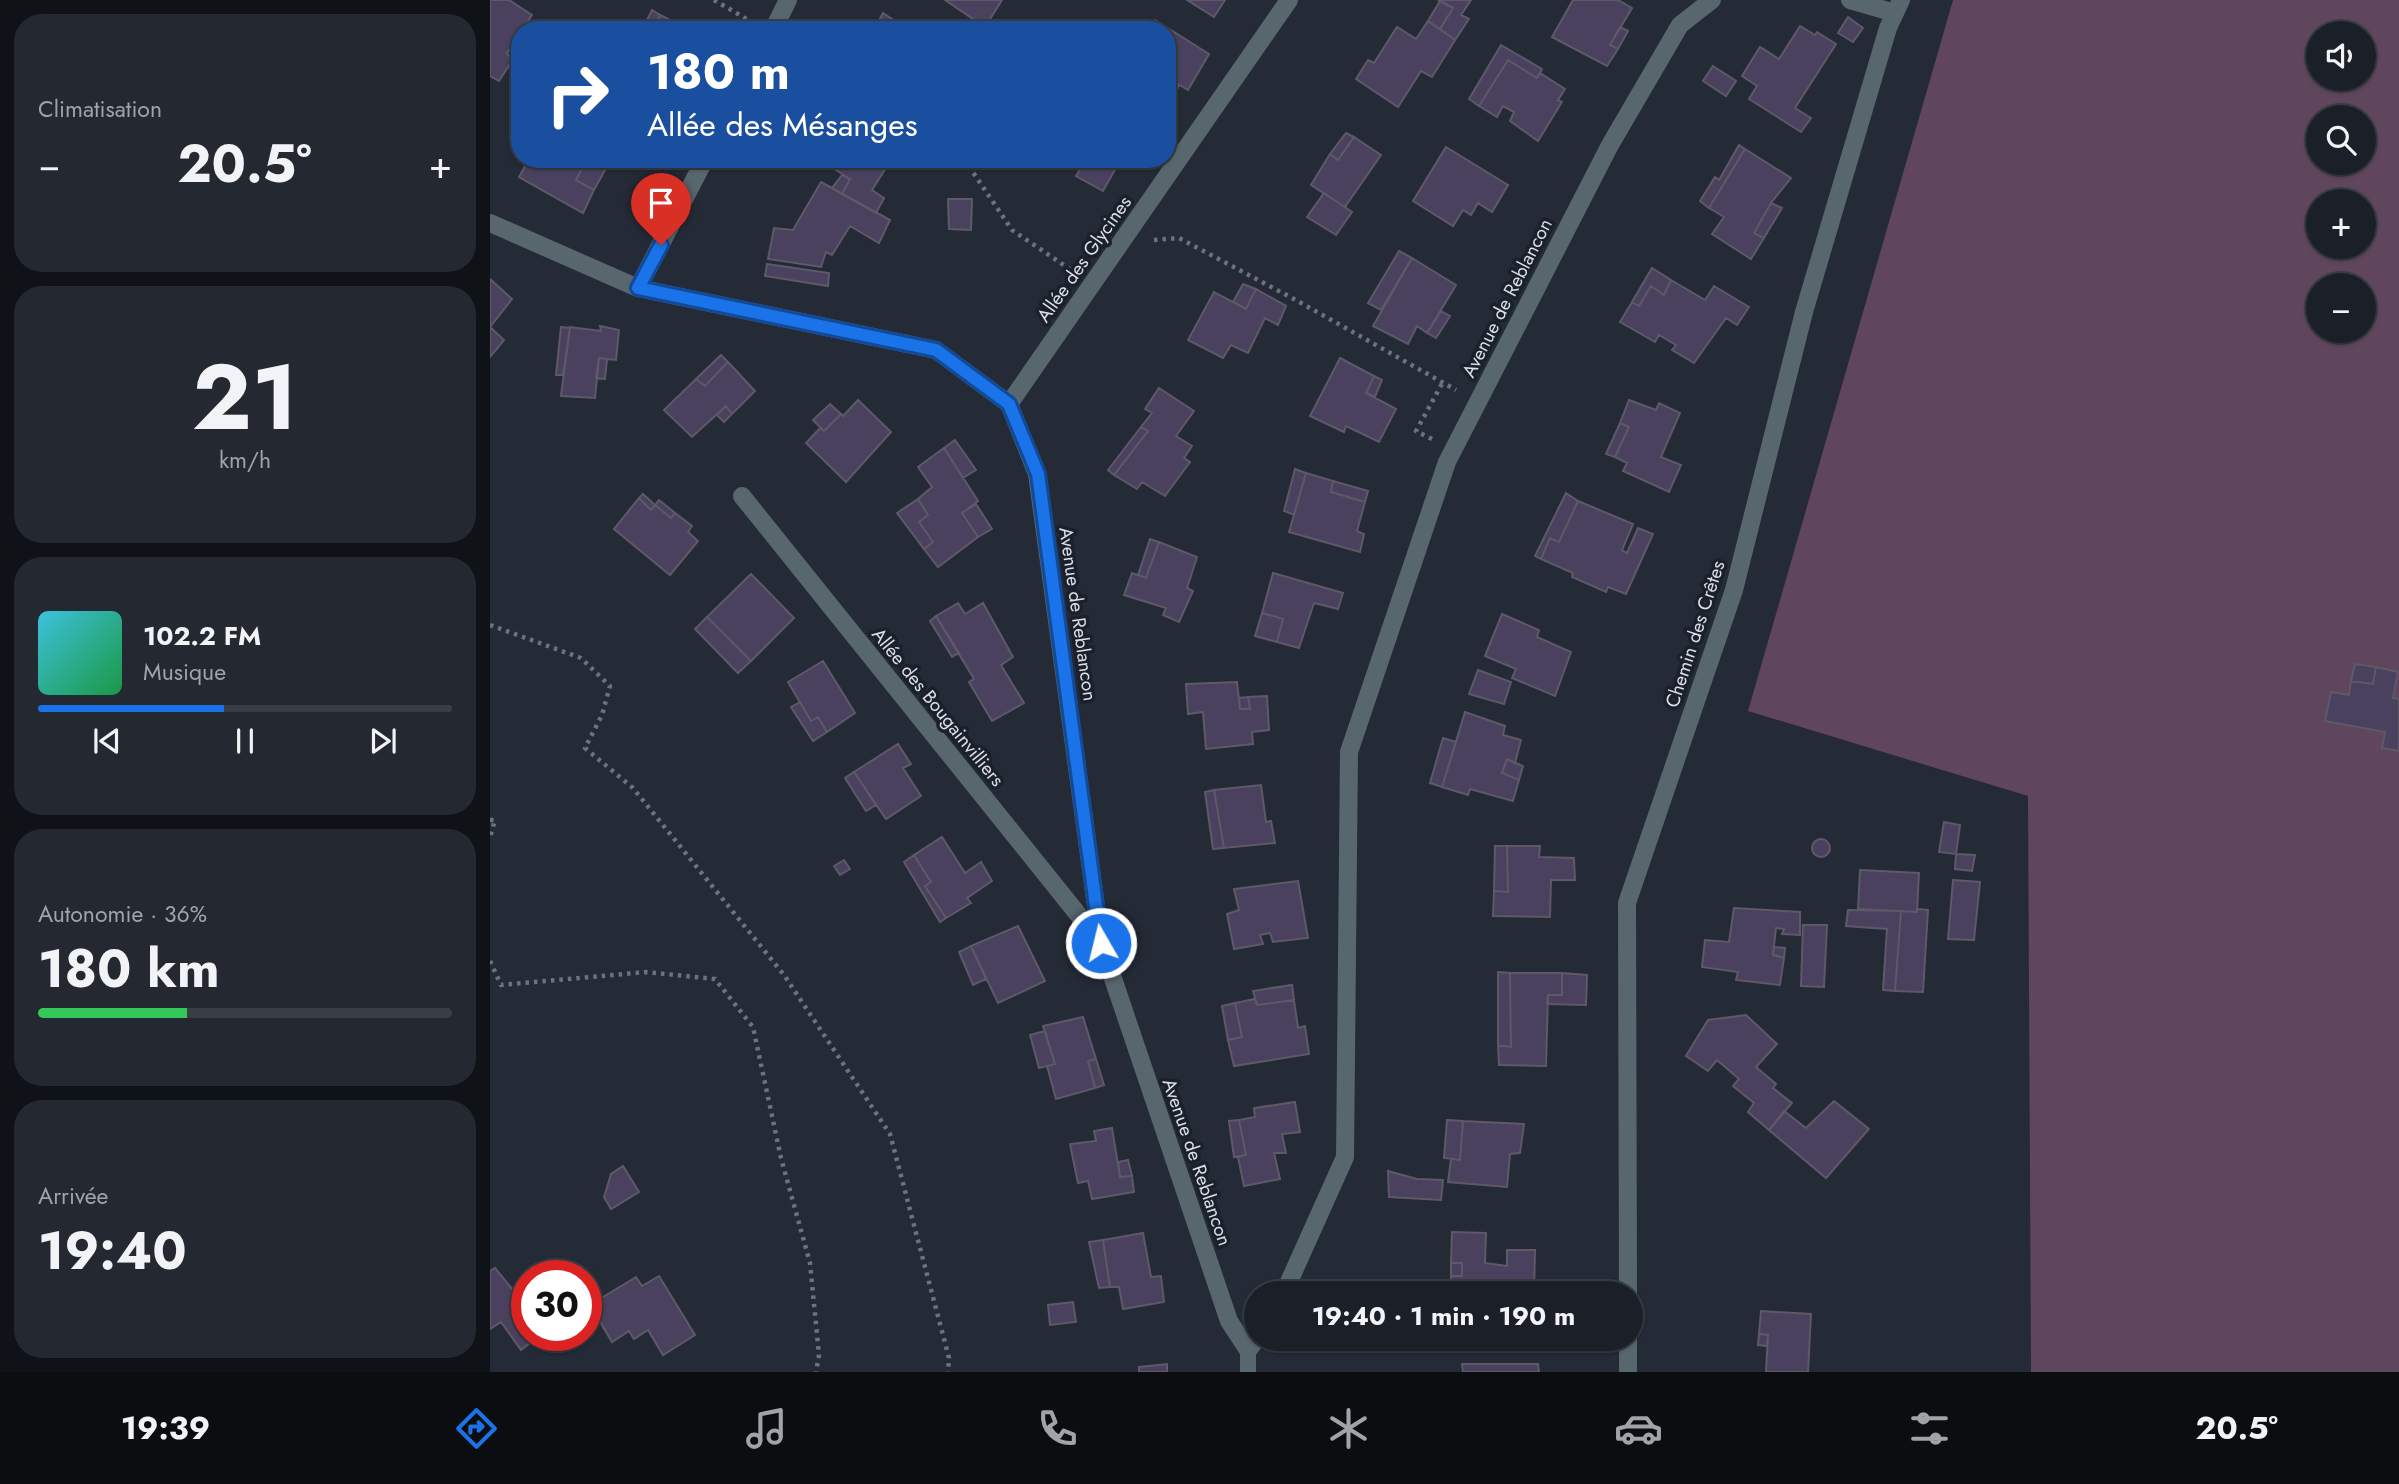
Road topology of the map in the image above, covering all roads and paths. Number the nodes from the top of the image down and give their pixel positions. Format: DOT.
graph roads {
  1 [pos="714,0"];
  2 [pos="788,0"];
  3 [pos="1289,0"];
  4 [pos="1712,0"];
  5 [pos="1850,0"];
  6 [pos="1898,6"];
  7 [pos="750,21"];
  8 [pos="778,21"];
  9 [pos="1176,164"];
  10 [pos="700,168"];
  11 [pos="970,168"];
  12 [pos="1173,168"];
  13 [pos="490,223"];
  14 [pos="1122,242"];
  15 [pos="1057,262"];
  16 [pos="638,288"];
  17 [pos="1443,382"];
  18 [pos="1477,401"];
  19 [pos="1009,404"];
  20 [pos="1453,450"];
  21 [pos="742,496"];
  22 [pos="490,625"];
  23 [pos="490,820"];
  24 [pos="490,837"];
  25 [pos="1101,943"];
  26 [pos="490,961"];
  27 [pos="1289,1281"];
  28 [pos="1628,1281"];
  29 [pos="1244,1335"];
  30 [pos="1252,1351"];
  31 [pos="1628,1351"];
  32 [pos="816,1372"];
  33 [pos="948,1372"];
  34 [pos="1248,1372"];
  35 [pos="1628,1372"];
  1 -- 7 [label="path"];
  2 -- 8 [label="street"];
  3 -- 9 [label="street, Allée des Glycines"];
  4 -- 18 [label="street, Avenue de Reblancon"];
  5 -- 6 [label="street"];
  6 -- 28 [label="street, Chemin des Crêtes"];
  10 -- 16 [label="street"];
  11 -- 15 [label="path"];
  12 -- 14 [label="street, Allée des Glycines"];
  13 -- 16 [label="street"];
  14 -- 17 [label="path"];
  14 -- 19 [label="street, Allée des Glycines"];
  16 -- 19 [label="street"];
  17 -- 18 [label="path"];
  17 -- 20 [label="path"];
  18 -- 20 [label="street, Avenue de Reblancon"];
  19 -- 25 [label="street, Avenue de Reblancon"];
  20 -- 27 [label="street, Avenue de Reblancon"];
  21 -- 25 [label="street, Allée des Bougainvilliers"];
  22 -- 33 [label="path"];
  23 -- 24 [label="path"];
  25 -- 29 [label="street, Avenue de Reblancon"];
  26 -- 32 [label="path"];
  30 -- 34 [label="lane"];
  31 -- 35 [label="street"];
}
